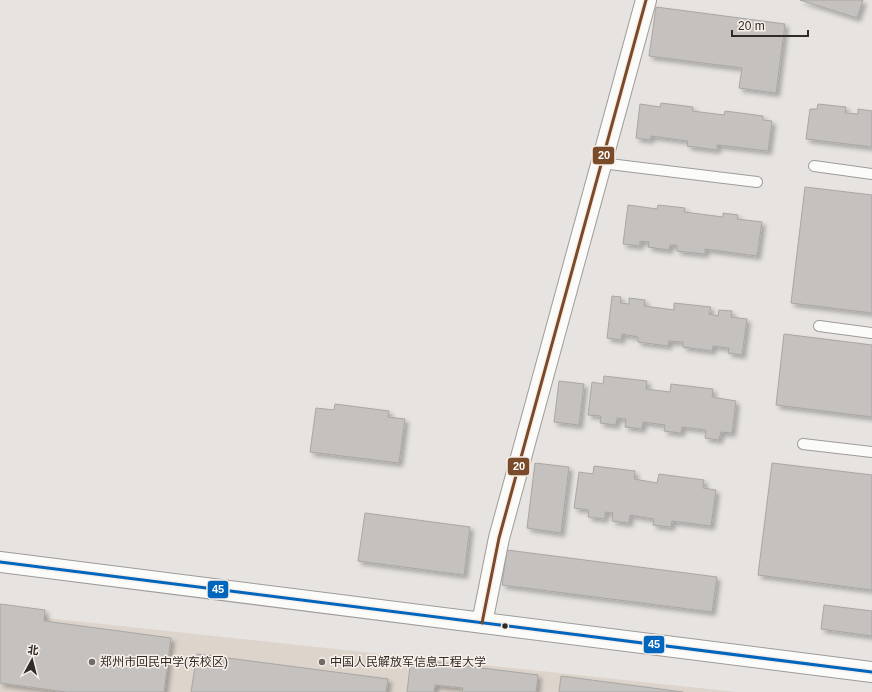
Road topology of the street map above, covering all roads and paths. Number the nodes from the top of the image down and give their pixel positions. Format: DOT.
graph roads {
  1 [pos="646,0"];
  2 [pos="601,163"];
  3 [pos="814,166"];
  4 [pos="872,174"];
  5 [pos="757,182"];
  6 [pos="819,326"];
  7 [pos="872,333"];
  8 [pos="804,444"];
  9 [pos="872,452"];
  10 [pos="0,562"];
  11 [pos="482,623"];
  12 [pos="872,672"];
  1 -- 2 [label="street"];
  2 -- 5 [label="lane"];
  2 -- 11 [label="street"];
  3 -- 4 [label="lane"];
  6 -- 7 [label="lane"];
  8 -- 9 [label="lane"];
  10 -- 11 [label="street"];
  11 -- 12 [label="street"];
}
